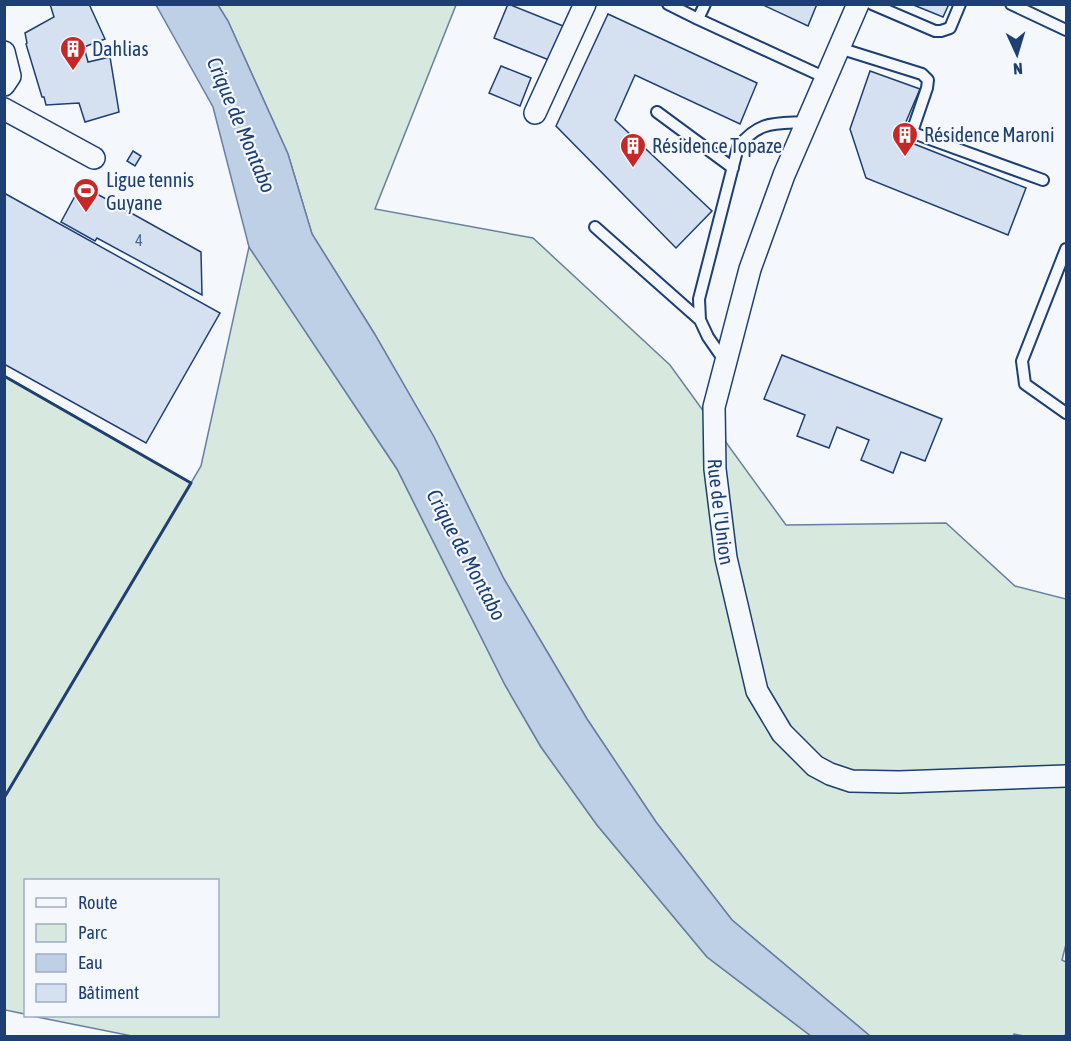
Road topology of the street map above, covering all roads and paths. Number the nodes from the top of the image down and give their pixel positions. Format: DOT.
graph roads {
  1 [pos="585,4"];
  2 [pos="668,4"];
  3 [pos="705,4"];
  4 [pos="858,4"];
  5 [pos="872,4"];
  6 [pos="960,4"];
  7 [pos="1011,4"];
  8 [pos="698,19"];
  9 [pos="1066,30"];
  10 [pos="839,48"];
  11 [pos="4,52"];
  12 [pos="826,78"];
  13 [pos="4,85"];
  14 [pos="4,109"];
  15 [pos="657,112"];
  16 [pos="535,113"];
  17 [pos="807,122"];
  18 [pos="94,158"];
  19 [pos="733,168"];
  20 [pos="1043,180"];
  21 [pos="595,227"];
  22 [pos="1066,249"];
  23 [pos="700,320"];
  24 [pos="726,363"];
  25 [pos="1066,413"];
  26 [pos="1066,776"];
  1 -- 16 [label="street"];
  2 -- 8 [label="lane"];
  3 -- 8 [label="lane"];
  4 -- 10 [label="street, Rue de l'Union"];
  5 -- 6 [label="lane"];
  7 -- 9 [label="lane"];
  8 -- 12 [label="lane"];
  10 -- 12 [label="street, Rue de l'Union"];
  10 -- 20 [label="lane"];
  11 -- 13 [label="street"];
  12 -- 17 [label="street, Rue de l'Union"];
  14 -- 18 [label="street"];
  15 -- 19 [label="lane"];
  17 -- 19 [label="lane"];
  17 -- 24 [label="street, Rue de l'Union"];
  19 -- 23 [label="lane"];
  21 -- 23 [label="lane"];
  22 -- 25 [label="lane"];
  23 -- 24 [label="lane"];
  24 -- 26 [label="street, Rue de l'Union"];
}
